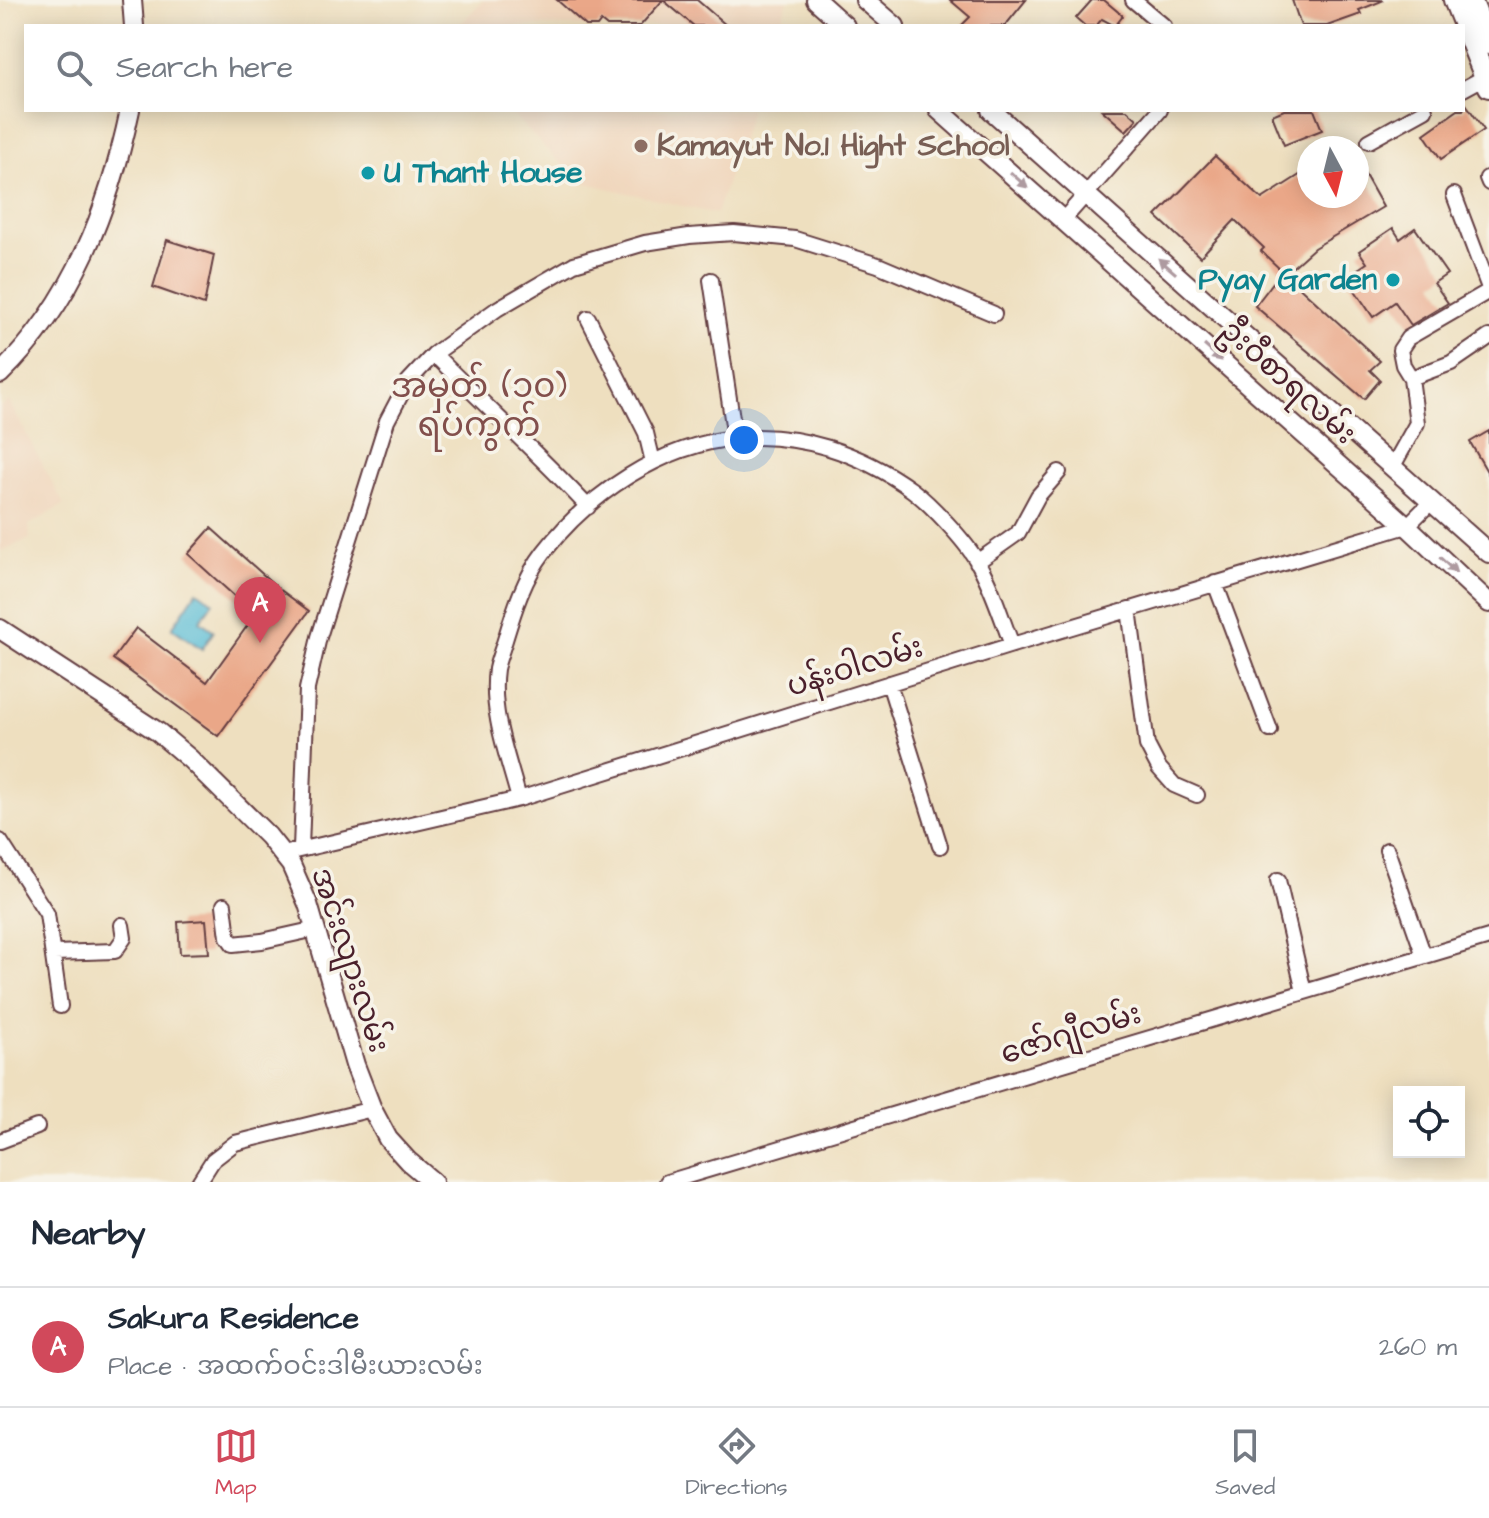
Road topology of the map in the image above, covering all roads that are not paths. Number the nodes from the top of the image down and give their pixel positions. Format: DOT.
graph roads {
  1 [pos="132,0"];
  2 [pos="865,0"];
  3 [pos="1133,0"];
  4 [pos="1454,0"];
  5 [pos="1471,0"];
  6 [pos="826,3"];
  7 [pos="134,24"];
  8 [pos="843,24"];
  9 [pos="893,24"];
  10 [pos="1162,24"];
  11 [pos="1464,24"];
  12 [pos="1465,27"];
  13 [pos="1489,44"];
  14 [pos="1487,82"];
  15 [pos="1465,88"];
  16 [pos="129,112"];
  17 [pos="941,112"];
  18 [pos="993,112"];
  19 [pos="1158,112"];
  20 [pos="1421,112"];
  21 [pos="1369,141"];
  22 [pos="1086,195"];
  23 [pos="1454,195"];
  24 [pos="1063,220"];
  25 [pos="711,280"];
  26 [pos="1489,289"];
  27 [pos="1202,296"];
  28 [pos="994,314"];
  29 [pos="588,318"];
  30 [pos="1177,322"];
  31 [pos="1489,337"];
  32 [pos="434,354"];
  33 [pos="0,374"];
  34 [pos="1411,378"];
  35 [pos="1312,394"];
  36 [pos="1289,421"];
  37 [pos="735,438"];
  38 [pos="653,462"];
  39 [pos="1393,466"];
  40 [pos="1059,472"];
  41 [pos="1432,501"];
  42 [pos="588,507"];
  43 [pos="1407,526"];
  44 [pos="1489,553"];
  45 [pos="977,562"];
  46 [pos="1215,583"];
  47 [pos="1489,603"];
  48 [pos="1129,609"];
  49 [pos="0,629"];
  50 [pos="1012,645"];
  51 [pos="889,683"];
  52 [pos="1270,730"];
  53 [pos="1197,795"];
  54 [pos="519,799"];
  55 [pos="0,841"];
  56 [pos="940,846"];
  57 [pos="1387,850"];
  58 [pos="292,851"];
  59 [pos="1278,880"];
  60 [pos="224,905"];
  61 [pos="122,925"];
  62 [pos="316,929"];
  63 [pos="1489,937"];
  64 [pos="54,953"];
  65 [pos="1424,956"];
  66 [pos="1304,992"];
  67 [pos="60,1006"];
  68 [pos="372,1109"];
  69 [pos="37,1127"];
  70 [pos="0,1141"];
  71 [pos="199,1182"];
  72 [pos="433,1182"];
  73 [pos="667,1182"];
  1 -- 7 [label="main road"];
  2 -- 9 [label="main road"];
  3 -- 10 [label="street"];
  4 -- 11 [label="highway"];
  5 -- 13 [label="highway"];
  6 -- 8 [label="main road"];
  12 -- 14 [label="highway"];
  14 -- 15 [label="street"];
  16 -- 33 [label="main road"];
  17 -- 24 [label="main road, ဦးဝီစာရလမ်း, one-way"];
  18 -- 22 [label="main road, ဦးဝီစာရလမ်း"];
  19 -- 22 [label="street"];
  20 -- 21 [label="street"];
  22 -- 24 [label="street"];
  27 -- 22 [label="main road, ဦးဝီစာရလမ်း, one-way"];
  23 -- 26 [label="street"];
  24 -- 30 [label="main road, ဦးဝီစာရလမ်း"];
  25 -- 37 [label="street"];
  26 -- 34 [label="street"];
  27 -- 30 [label="main road"];
  27 -- 35 [label="main road, ဦးဝီစာရလမ်း"];
  28 -- 32 [label="street"];
  29 -- 38 [label="street"];
  30 -- 36 [label="main road, ဦးဝီစာရလမ်း, one-way"];
  31 -- 34 [label="street"];
  32 -- 42 [label="street"];
  32 -- 58 [label="street"];
  34 -- 39 [label="street"];
  35 -- 36 [label="main road"];
  35 -- 39 [label="main road, ဦးဝီစာရလမ်း"];
  36 -- 43 [label="main road, ဦးဝီစာရလမ်း"];
  37 -- 38 [label="street"];
  37 -- 45 [label="street"];
  38 -- 42 [label="street"];
  39 -- 41 [label="main road, ဦးဝီစာရလမ်း"];
  40 -- 45 [label="street"];
  41 -- 43 [label="street, ပန်းဝါလမ်း"];
  41 -- 44 [label="main road, ဦးဝီစာရလမ်း"];
  42 -- 54 [label="street"];
  43 -- 46 [label="street, ပန်းဝါလမ်း"];
  43 -- 47 [label="main road, ဦးဝီစာရလမ်း, one-way"];
  45 -- 50 [label="street"];
  46 -- 48 [label="street, ပန်းဝါလမ်း"];
  46 -- 52 [label="street"];
  48 -- 50 [label="street, ပန်းဝါလမ်း"];
  48 -- 53 [label="street"];
  49 -- 58 [label="main road, အင်းလျားလမ်း"];
  50 -- 51 [label="street, ပန်းဝါလမ်း"];
  51 -- 54 [label="street, ပန်းဝါလမ်း"];
  51 -- 56 [label="street"];
  54 -- 58 [label="street, ပန်းဝါလမ်း"];
  55 -- 64 [label="street"];
  57 -- 65 [label="street"];
  58 -- 62 [label="main road, အင်းလျားလမ်း"];
  59 -- 66 [label="street"];
  60 -- 62 [label="street"];
  61 -- 64 [label="street"];
  62 -- 68 [label="main road, အင်းလျားလမ်း"];
  63 -- 65 [label="street, ဇော်ဂျီလမ်း"];
  64 -- 67 [label="street"];
  65 -- 66 [label="street, ဇော်ဂျီလမ်း"];
  66 -- 73 [label="street, ဇော်ဂျီလမ်း"];
  68 -- 71 [label="street"];
  68 -- 72 [label="main road, အင်းလျားလမ်း"];
  69 -- 70 [label="street"];
}
